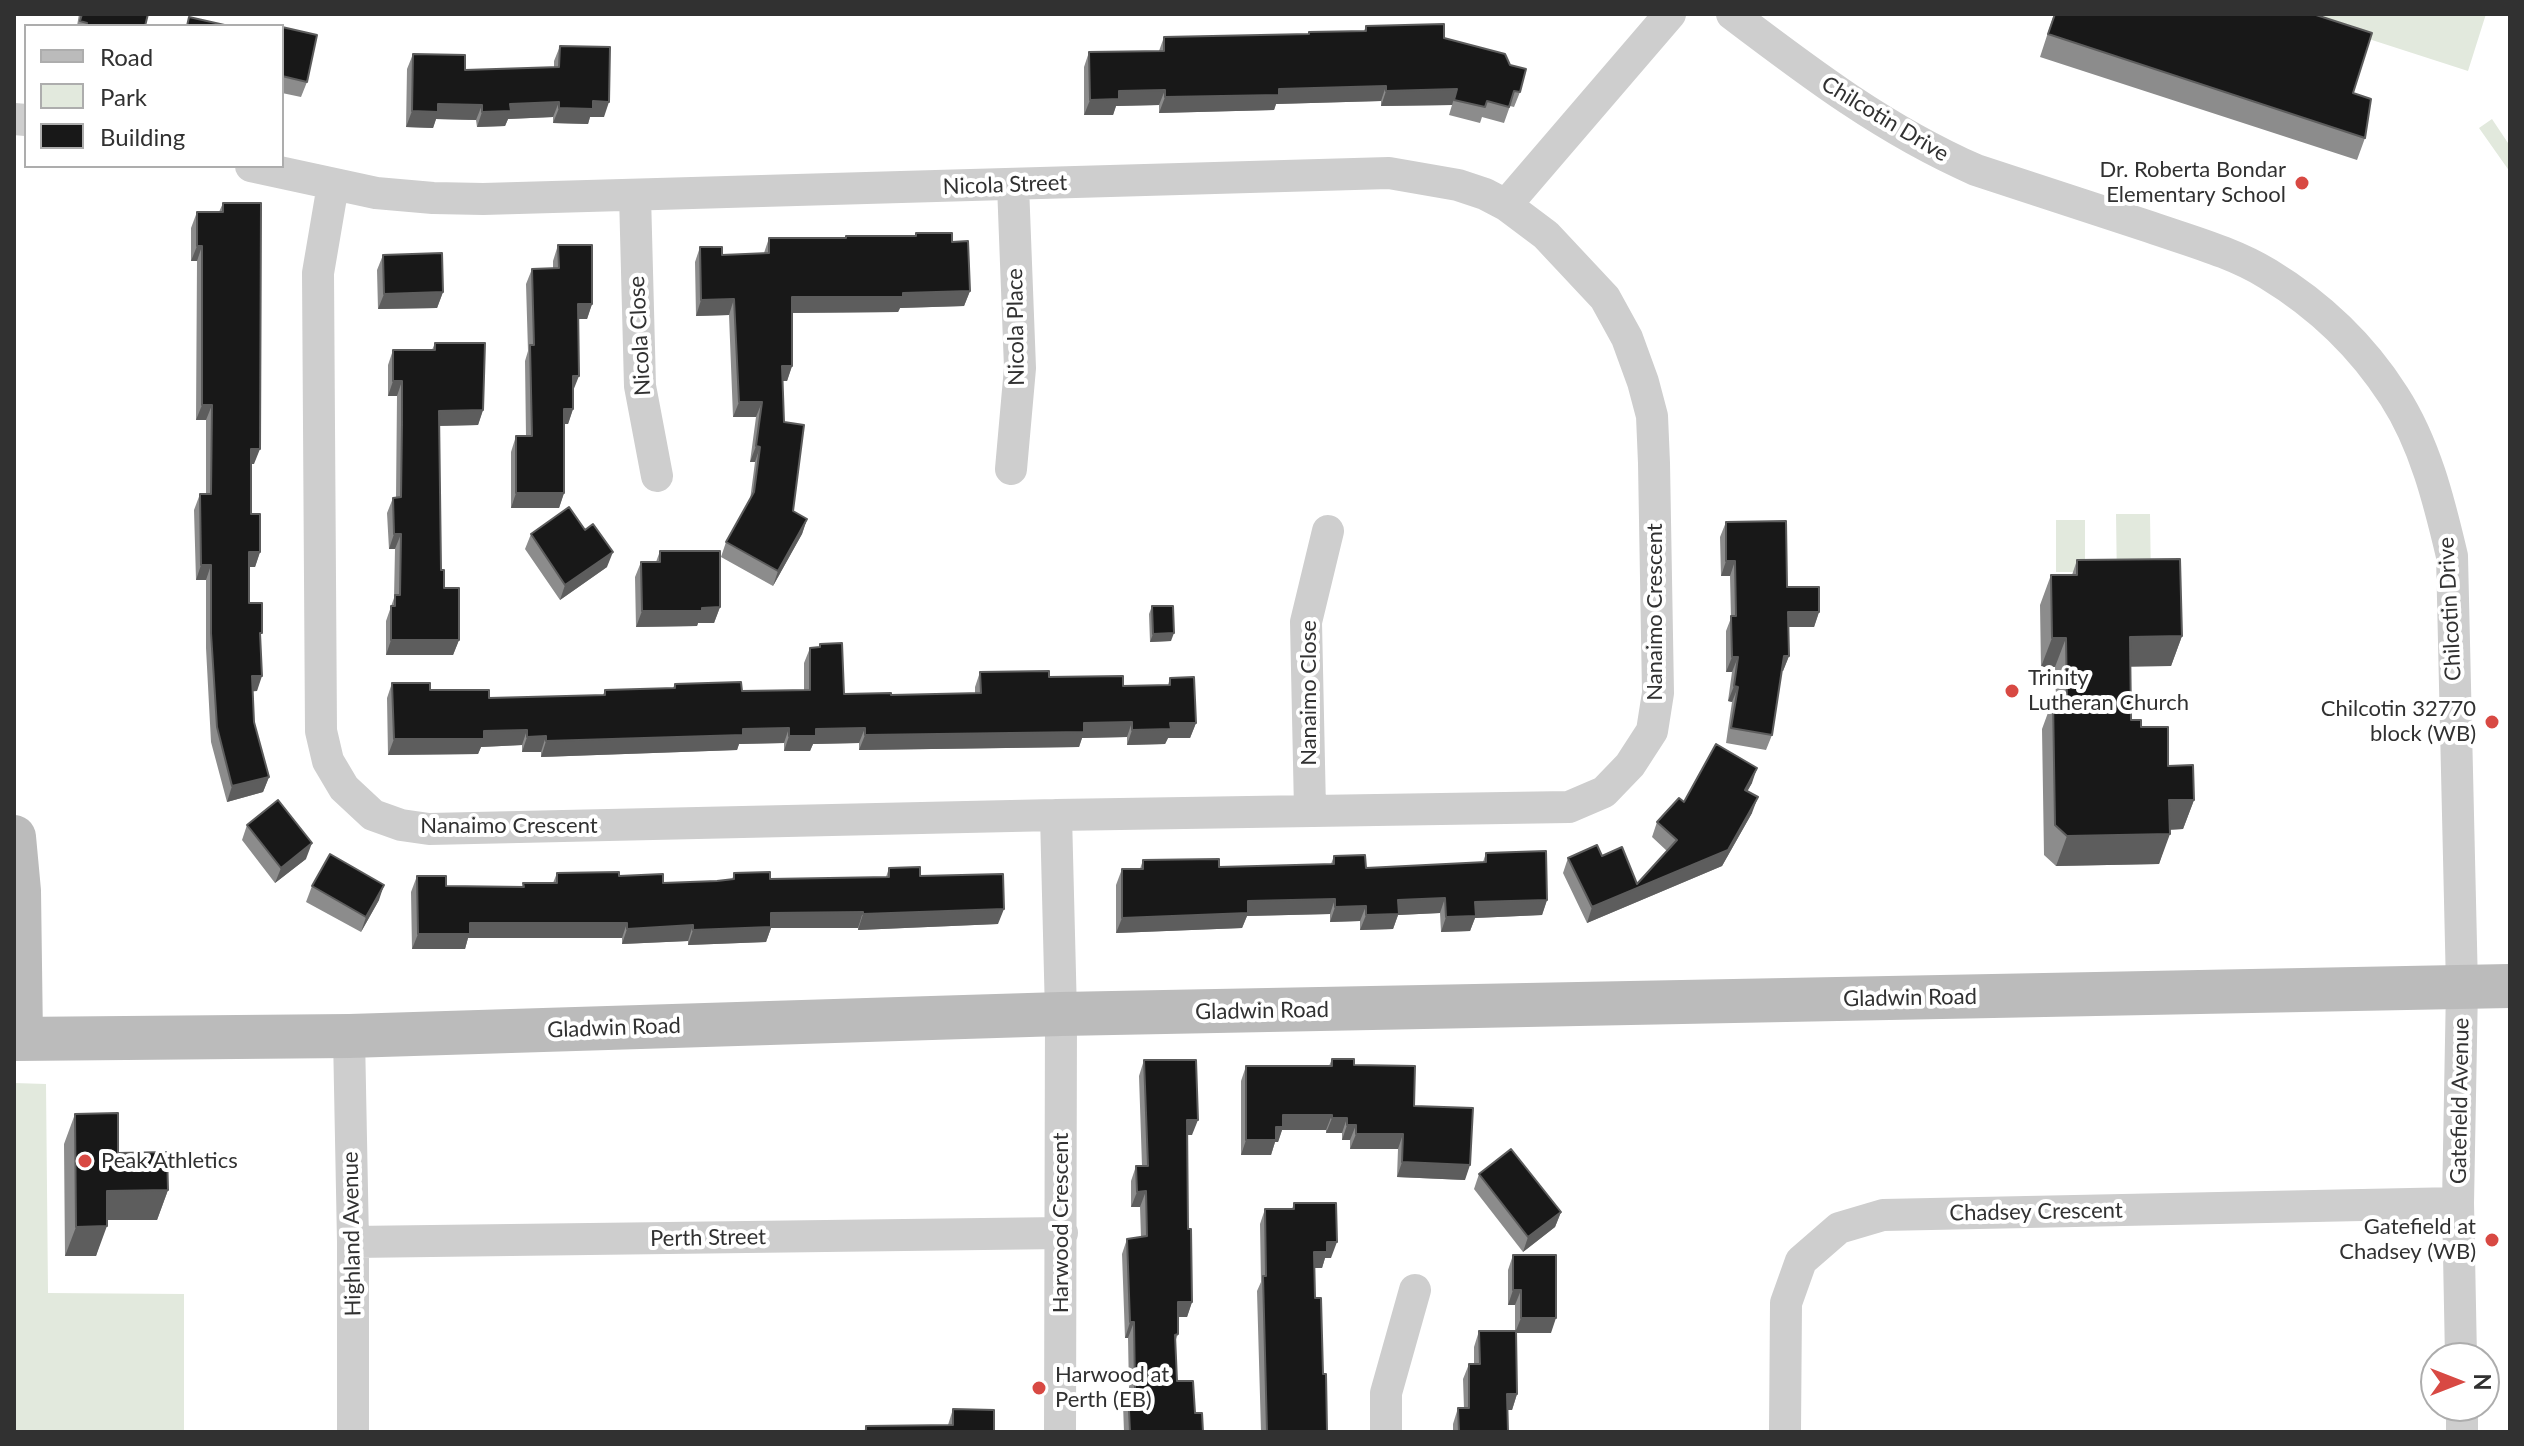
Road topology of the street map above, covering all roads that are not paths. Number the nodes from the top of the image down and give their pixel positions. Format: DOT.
graph roads {
  1 [pos="1670,14"];
  2 [pos="1732,14"];
  3 [pos="260,168"];
  4 [pos="333,185"];
  5 [pos="1013,185"];
  6 [pos="635,195"];
  7 [pos="1506,205"];
  8 [pos="1011,469"];
  9 [pos="657,476"];
  10 [pos="1328,531"];
  11 [pos="1310,810"];
  12 [pos="1056,815"];
  13 [pos="14,837"];
  14 [pos="2510,986"];
  15 [pos="2462,987"];
  16 [pos="1061,1014"];
  17 [pos="349,1036"];
  18 [pos="17,1039"];
  19 [pos="2458,1203"];
  20 [pos="1062,1233"];
  21 [pos="353,1242"];
  22 [pos="1415,1290"];
  23 [pos="2461,1342"];
  24 [pos="353,1432"];
  25 [pos="1060,1432"];
  26 [pos="1386,1432"];
  27 [pos="1785,1432"];
  1 -- 7 [label="street"];
  2 -- 15 [label="street, Chilcotin Drive"];
  3 -- 4 [label="street, Nicola Street"];
  4 -- 6 [label="street, Nicola Street"];
  4 -- 12 [label="street, Nanaimo Crescent"];
  5 -- 6 [label="street, Nicola Street"];
  5 -- 7 [label="street, Nicola Street"];
  5 -- 8 [label="street, Nicola Place"];
  6 -- 9 [label="street, Nicola Close"];
  7 -- 11 [label="street, Nanaimo Crescent"];
  10 -- 11 [label="street, Nanaimo Close"];
  11 -- 12 [label="street, Nanaimo Crescent"];
  12 -- 16 [label="street"];
  13 -- 18 [label="main road"];
  14 -- 15 [label="main road, Gladwin Road"];
  15 -- 16 [label="main road, Gladwin Road"];
  15 -- 19 [label="street, Gatefield Avenue"];
  16 -- 17 [label="main road, Gladwin Road"];
  16 -- 20 [label="street, Harwood Crescent"];
  17 -- 18 [label="main road, Gladwin Road"];
  17 -- 21 [label="street, Highland Avenue"];
  19 -- 23 [label="street, Gatefield Avenue"];
  19 -- 27 [label="street, Chadsey Crescent"];
  20 -- 21 [label="street, Perth Street"];
  20 -- 25 [label="street, Harwood Crescent"];
  21 -- 24 [label="street, Highland Avenue"];
  22 -- 26 [label="street"];
}
